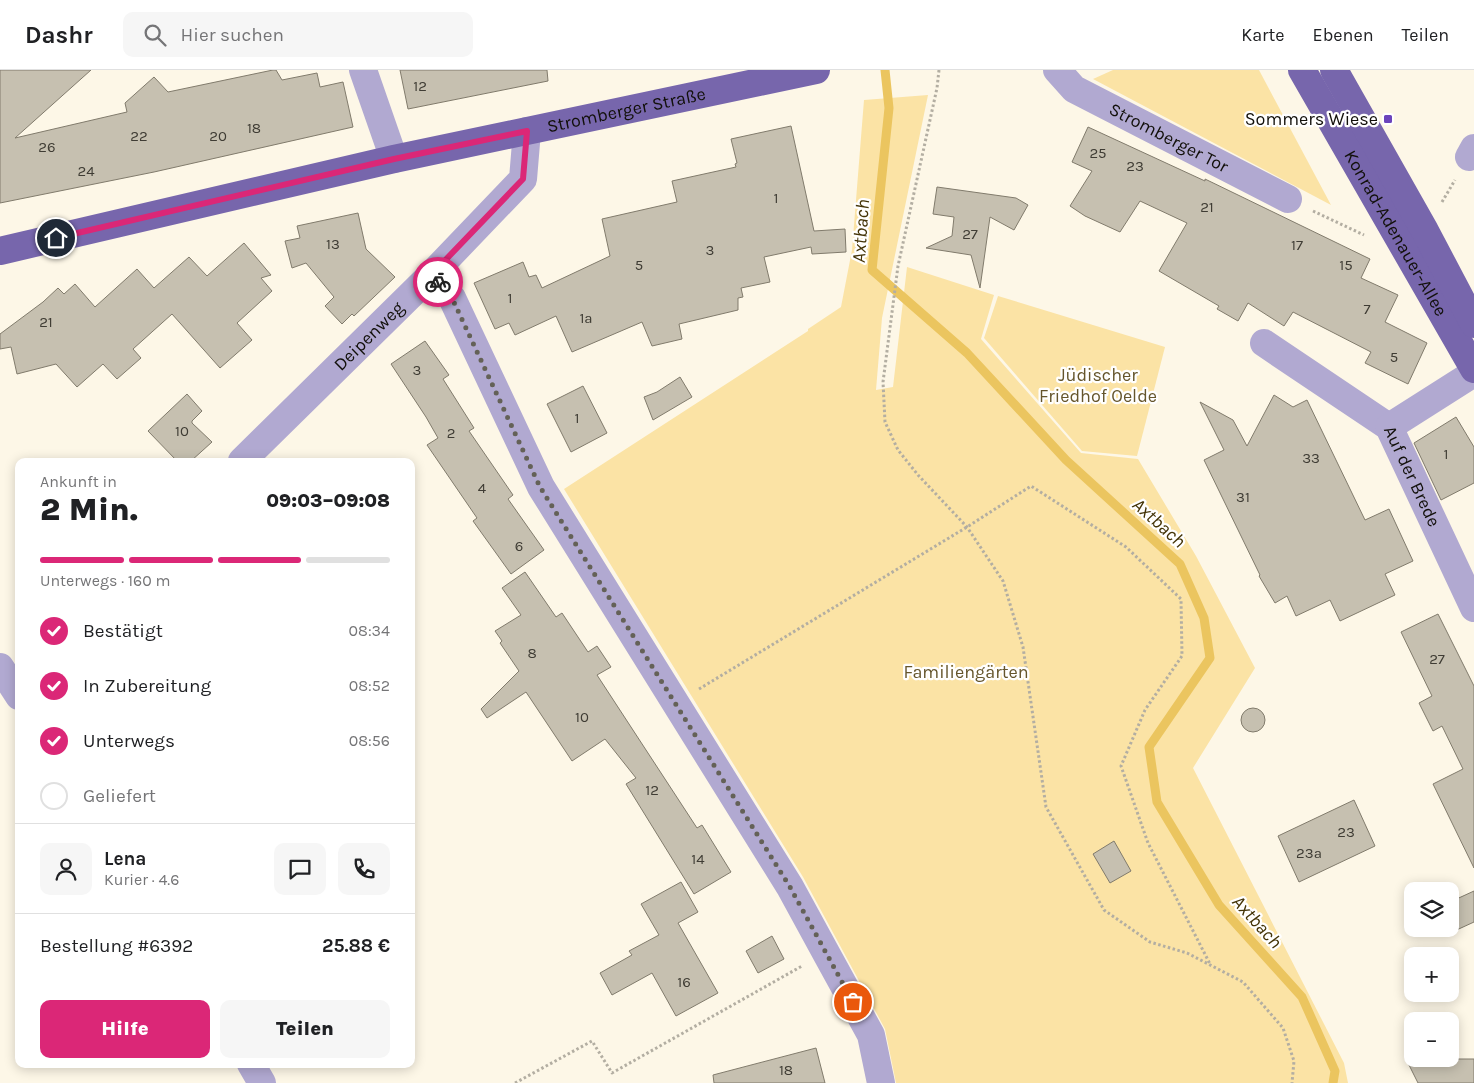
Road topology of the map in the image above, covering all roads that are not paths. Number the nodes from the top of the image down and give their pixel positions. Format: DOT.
graph roads {
  1 [pos="363,70"];
  2 [pos="816,70"];
  3 [pos="1056,70"];
  4 [pos="1302,70"];
  5 [pos="1334,70"];
  6 [pos="527,131"];
  7 [pos="394,159"];
  8 [pos="1288,199"];
  9 [pos="1414,238"];
  10 [pos="0,251"];
  11 [pos="432,274"];
  12 [pos="1474,324"];
  13 [pos="1264,343"];
  14 [pos="1474,369"];
  15 [pos="1474,373"];
  16 [pos="1389,427"];
  17 [pos="245,458"];
  18 [pos="1474,608"];
  19 [pos="253,1068"];
  20 [pos="262,1083"];
  21 [pos="881,1083"];
  1 -- 7 [label="street"];
  2 -- 6 [label="main road, Stromberger Straße"];
  3 -- 8 [label="street, Stromberger Tor"];
  4 -- 9 [label="main road, Konrad-Adenauer-Allee"];
  5 -- 9 [label="main road, Konrad-Adenauer-Allee"];
  6 -- 7 [label="main road, Stromberger Straße"];
  6 -- 11 [label="street, Deipenweg"];
  7 -- 10 [label="main road, Stromberger Straße"];
  9 -- 12 [label="main road, Konrad-Adenauer-Allee"];
  9 -- 14 [label="main road, Konrad-Adenauer-Allee"];
  11 -- 17 [label="street, Deipenweg"];
  11 -- 21 [label="street"];
  13 -- 16 [label="street, Auf der Brede"];
  15 -- 16 [label="street"];
  16 -- 18 [label="street, Auf der Brede"];
  19 -- 20 [label="street"];
}
